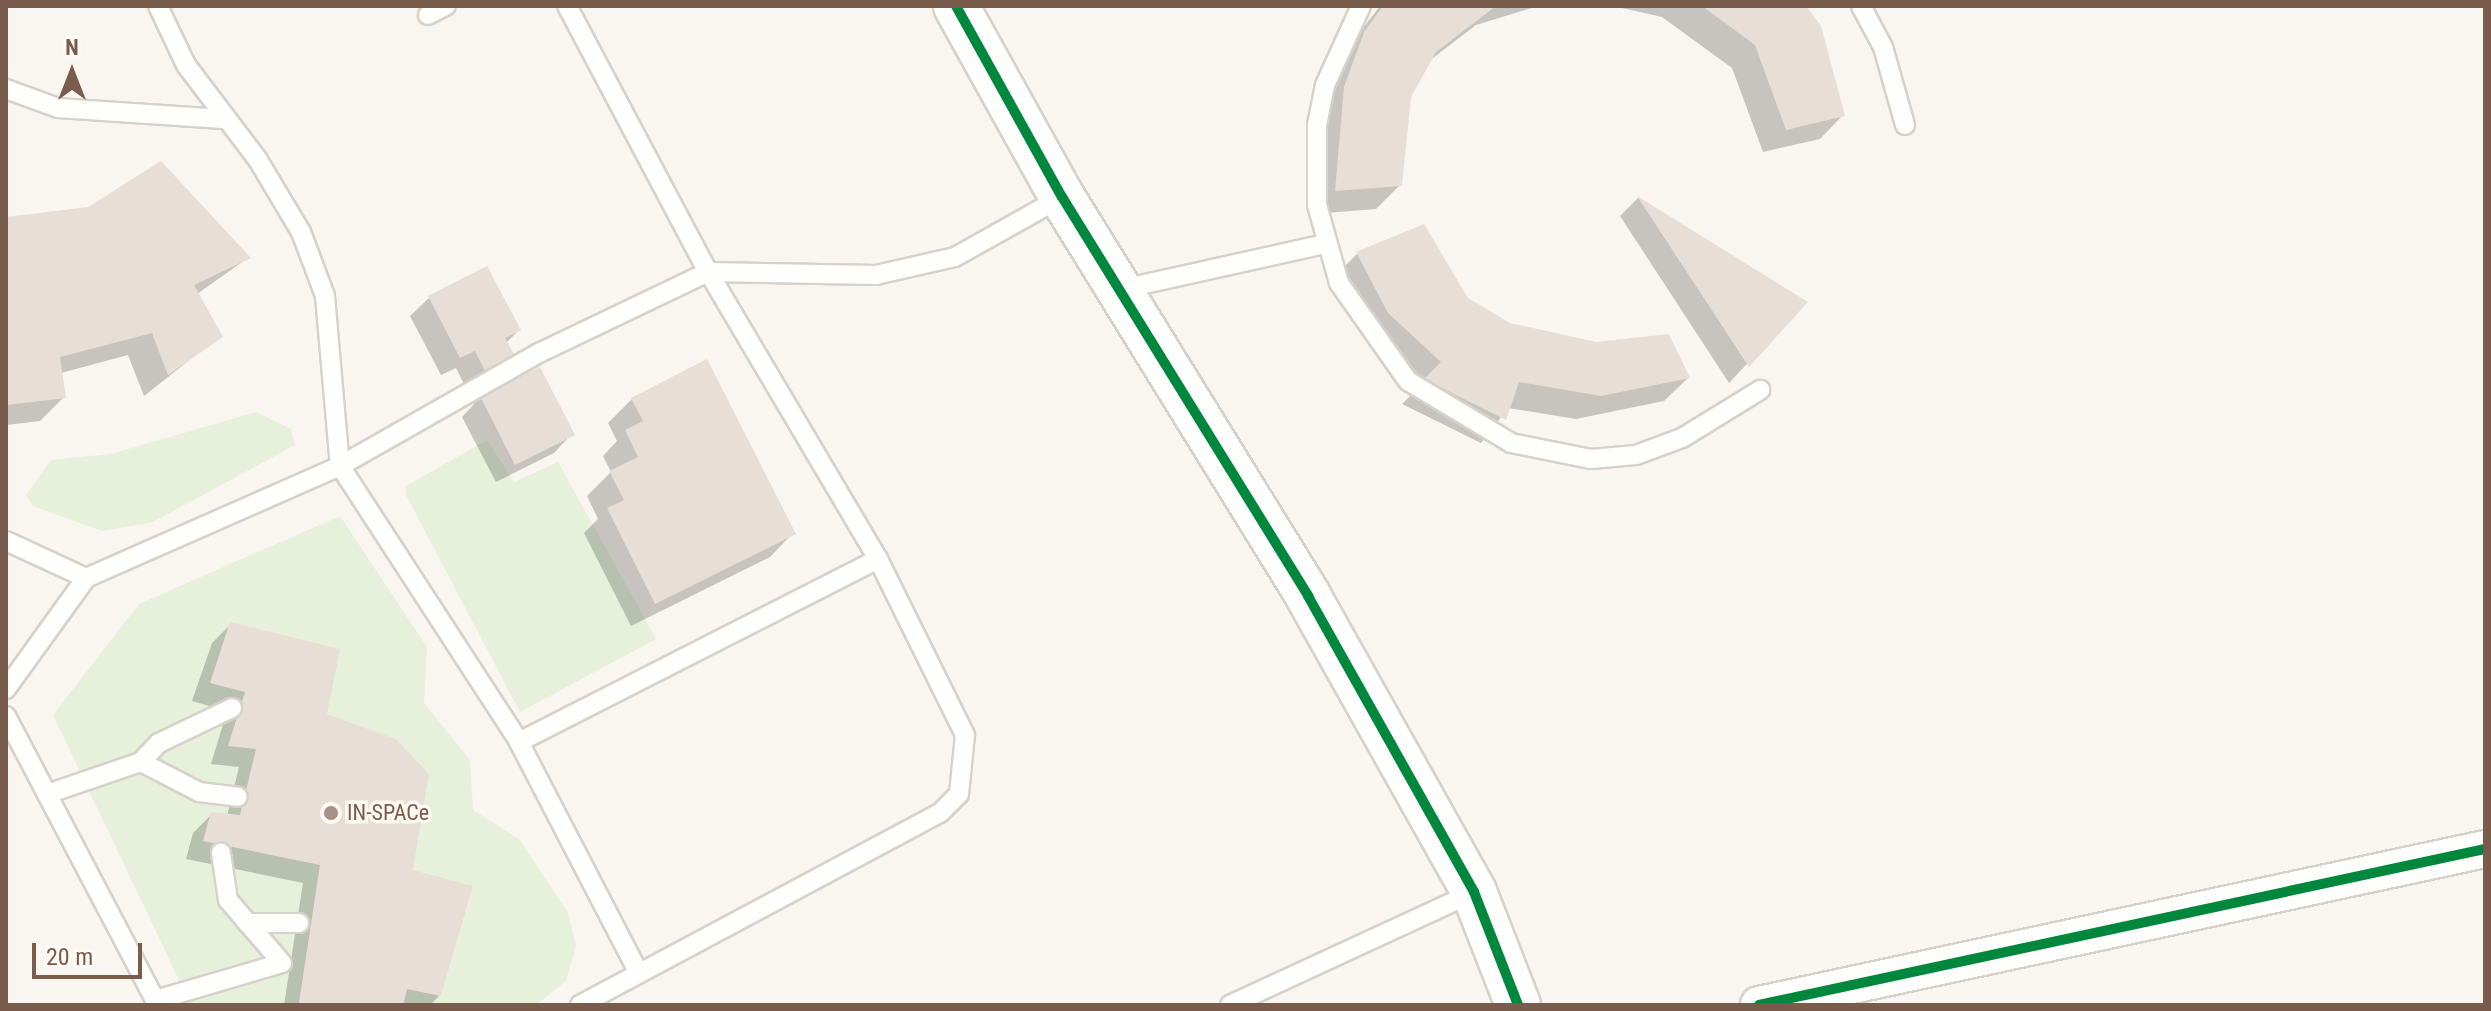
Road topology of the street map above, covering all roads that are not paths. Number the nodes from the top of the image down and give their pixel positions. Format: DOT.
graph roads {
  1 [pos="158,6"];
  2 [pos="446,6"];
  3 [pos="567,6"];
  4 [pos="956,6"];
  5 [pos="1361,6"];
  6 [pos="1861,6"];
  7 [pos="428,15"];
  8 [pos="6,89"];
  9 [pos="223,119"];
  10 [pos="1905,125"];
  11 [pos="1062,197"];
  12 [pos="1325,244"];
  13 [pos="708,272"];
  14 [pos="1122,289"];
  15 [pos="1760,390"];
  16 [pos="340,466"];
  17 [pos="6,541"];
  18 [pos="878,559"];
  19 [pos="86,578"];
  20 [pos="6,689"];
  21 [pos="232,708"];
  22 [pos="6,716"];
  23 [pos="519,742"];
  24 [pos="141,762"];
  25 [pos="47,794"];
  26 [pos="238,797"];
  27 [pos="2485,849"];
  28 [pos="221,853"];
  29 [pos="1474,892"];
  30 [pos="247,923"];
  31 [pos="299,923"];
  32 [pos="638,972"];
  33 [pos="157,1003"];
  34 [pos="580,1005"];
  35 [pos="1230,1005"];
  36 [pos="1518,1005"];
  37 [pos="1759,1005"];
  1 -- 9 [label="lane"];
  2 -- 7 [label="lane"];
  3 -- 13 [label="lane"];
  4 -- 11 [label="street"];
  5 -- 12 [label="lane"];
  6 -- 10 [label="lane"];
  8 -- 9 [label="lane"];
  9 -- 16 [label="lane"];
  11 -- 13 [label="lane"];
  11 -- 14 [label="street"];
  12 -- 14 [label="lane"];
  12 -- 15 [label="lane"];
  13 -- 16 [label="lane"];
  13 -- 18 [label="lane"];
  14 -- 29 [label="street"];
  16 -- 19 [label="lane"];
  16 -- 23 [label="lane"];
  17 -- 19 [label="lane"];
  18 -- 23 [label="lane"];
  18 -- 32 [label="lane"];
  19 -- 20 [label="lane"];
  21 -- 24 [label="lane"];
  22 -- 25 [label="lane"];
  23 -- 32 [label="lane"];
  24 -- 25 [label="lane"];
  24 -- 26 [label="lane"];
  25 -- 33 [label="lane"];
  27 -- 37 [label="street"];
  28 -- 30 [label="lane"];
  29 -- 35 [label="lane"];
  29 -- 36 [label="street"];
  30 -- 31 [label="lane"];
  30 -- 33 [label="lane"];
  32 -- 34 [label="lane"];
}
